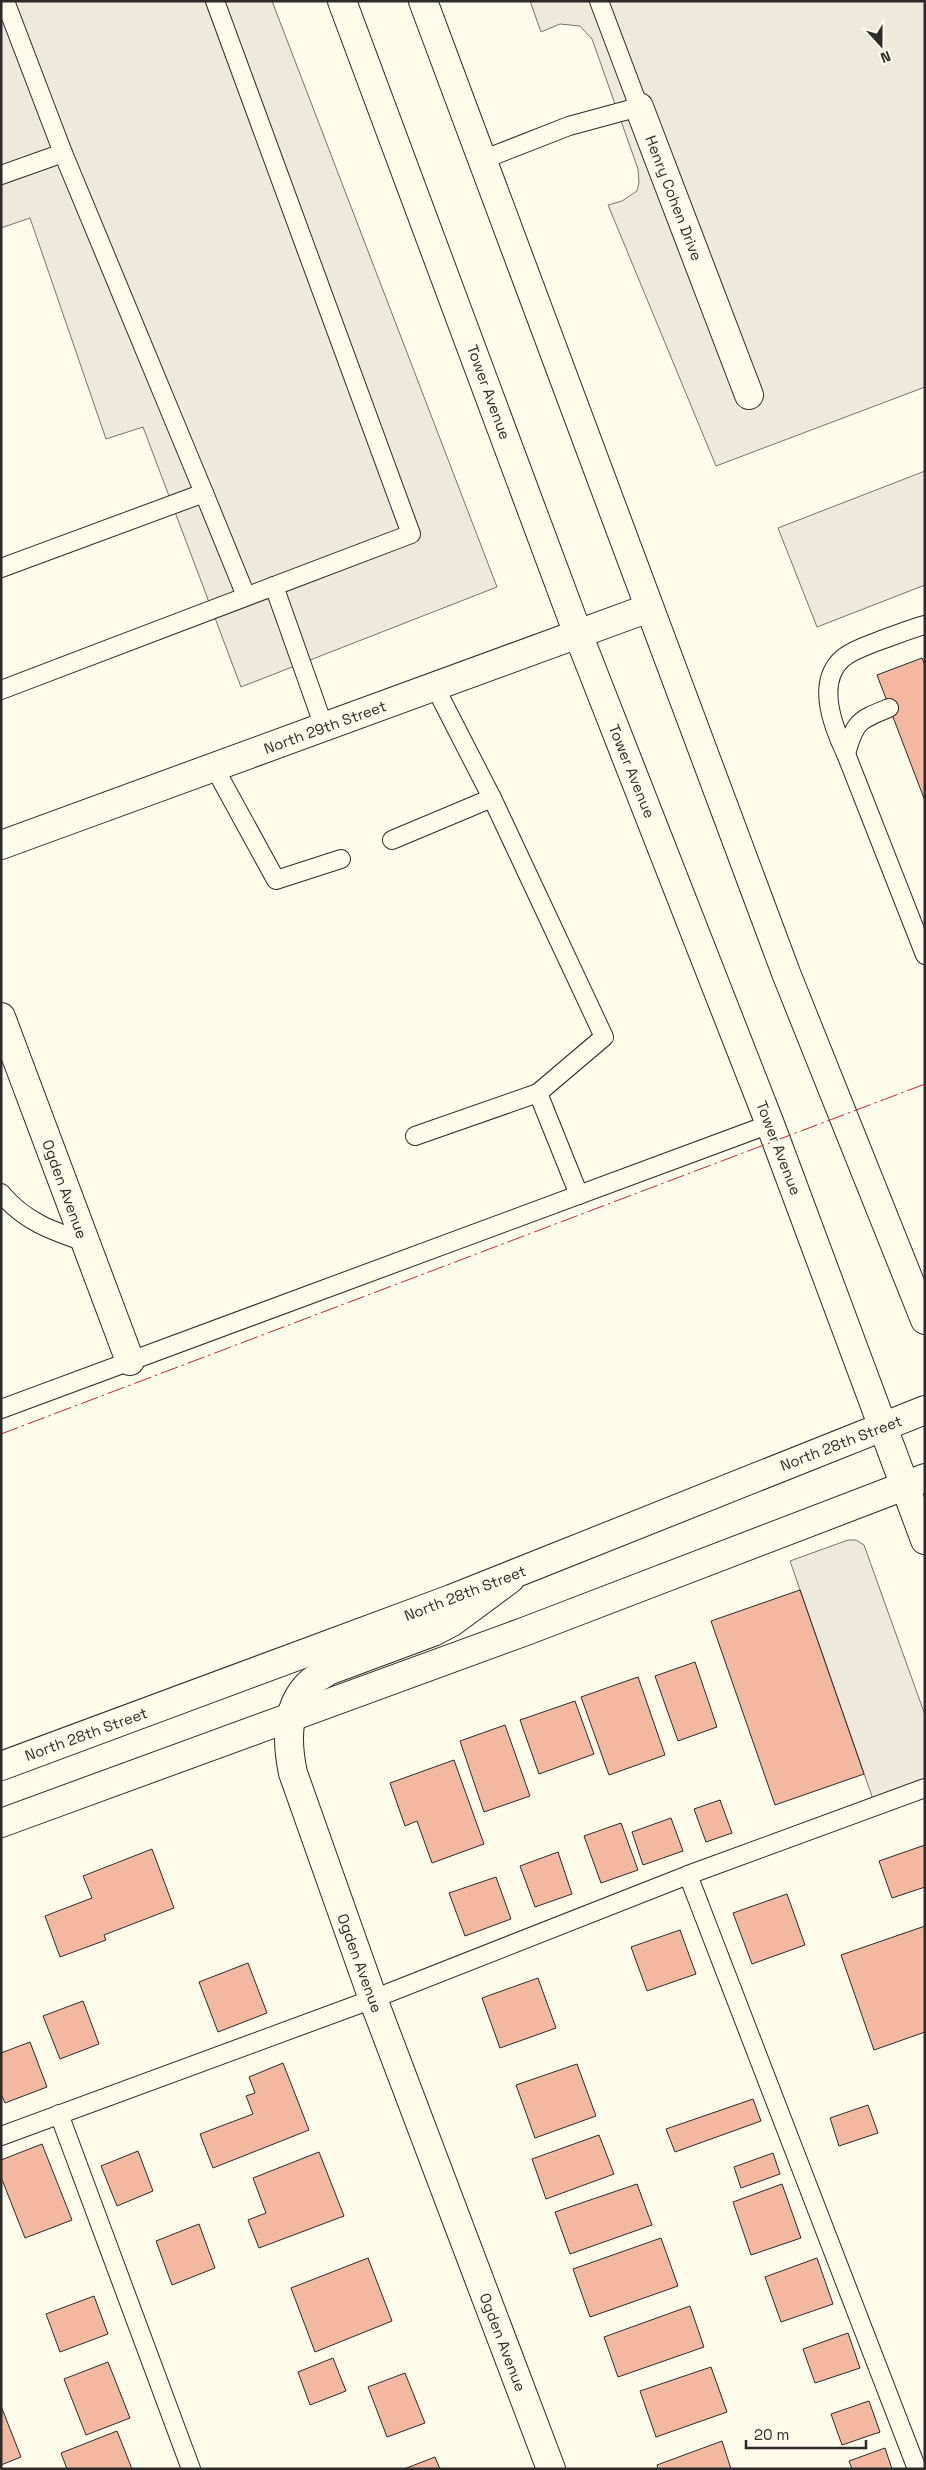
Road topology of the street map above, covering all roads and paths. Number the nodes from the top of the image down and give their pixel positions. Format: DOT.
graph roads {
  1 [pos="5,1"];
  2 [pos="215,1"];
  3 [pos="342,1"];
  4 [pos="423,1"];
  5 [pos="599,1"];
  6 [pos="639,106"];
  7 [pos="63,153"];
  8 [pos="482,160"];
  9 [pos="1,175"];
  10 [pos="749,395"];
  11 [pos="204,492"];
  12 [pos="1,568"];
  13 [pos="274,586"];
  14 [pos="246,596"];
  15 [pos="649,608"];
  16 [pos="925,625"];
  17 [pos="578,634"];
  18 [pos="435,687"];
  19 [pos="1,690"];
  20 [pos="889,708"];
  21 [pos="324,727"];
  22 [pos="846,754"];
  23 [pos="214,767"];
  24 [pos="492,798"];
  25 [pos="392,840"];
  26 [pos="1,846"];
  27 [pos="341,859"];
  28 [pos="925,955"];
  29 [pos="1,1016"];
  30 [pos="538,1093"];
  31 [pos="770,1124"];
  32 [pos="416,1136"];
  33 [pos="1,1193"];
  34 [pos="579,1194"];
  35 [pos="85,1242"];
  36 [pos="925,1320"];
  37 [pos="130,1361"];
  38 [pos="1,1409"];
  39 [pos="925,1410"];
  40 [pos="883,1426"];
  41 [pos="914,1482"];
  42 [pos="925,1540"];
  43 [pos="523,1570"];
  44 [pos="290,1718"];
  45 [pos="1,1766"];
  46 [pos="925,1788"];
  47 [pos="1,1824"];
  48 [pos="688,1875"];
  49 [pos="373,1999"];
  50 [pos="59,2114"];
  51 [pos="1,2136"];
  52 [pos="191,2469"];
  53 [pos="552,2469"];
  54 [pos="917,2469"];
  1 -- 7 [label="lane"];
  2 -- 13 [label="lane"];
  3 -- 17 [label="main road, Tower Avenue"];
  4 -- 8 [label="main road"];
  5 -- 6 [label="lane, Henry Cohen Drive"];
  6 -- 8 [label="lane"];
  6 -- 10 [label="main road, Henry Cohen Drive"];
  7 -- 9 [label="lane"];
  7 -- 11 [label="lane"];
  8 -- 15 [label="main road"];
  11 -- 12 [label="lane"];
  11 -- 14 [label="lane"];
  13 -- 14 [label="lane"];
  13 -- 21 [label="lane"];
  14 -- 19 [label="lane"];
  15 -- 17 [label="main road, North 29th Street"];
  15 -- 36 [label="main road"];
  16 -- 22 [label="lane"];
  17 -- 18 [label="main road, North 29th Street"];
  17 -- 31 [label="main road, Tower Avenue"];
  18 -- 21 [label="main road, North 29th Street"];
  18 -- 24 [label="lane"];
  20 -- 22 [label="lane"];
  21 -- 23 [label="main road, North 29th Street"];
  22 -- 28 [label="lane"];
  23 -- 26 [label="main road, North 29th Street"];
  23 -- 27 [label="lane"];
  24 -- 25 [label="lane"];
  24 -- 30 [label="lane"];
  29 -- 35 [label="main road, Ogden Avenue"];
  30 -- 32 [label="lane"];
  30 -- 34 [label="lane"];
  31 -- 34 [label="lane"];
  31 -- 40 [label="main road, Tower Avenue"];
  33 -- 35 [label="lane"];
  34 -- 37 [label="lane"];
  35 -- 37 [label="main road, Ogden Avenue"];
  37 -- 38 [label="lane"];
  39 -- 40 [label="main road, North 28th Street"];
  40 -- 41 [label="main road, Tower Avenue"];
  40 -- 43 [label="main road, North 28th Street"];
  41 -- 42 [label="main road, Tower Avenue"];
  41 -- 44 [label="main road"];
  43 -- 44 [label="main road, Ogden Avenue"];
  43 -- 45 [label="main road, North 28th Street"];
  44 -- 47 [label="main road"];
  44 -- 49 [label="main road, Ogden Avenue"];
  46 -- 48 [label="lane"];
  48 -- 49 [label="lane"];
  48 -- 54 [label="lane"];
  49 -- 50 [label="lane"];
  49 -- 53 [label="main road, Ogden Avenue"];
  50 -- 51 [label="lane"];
  50 -- 52 [label="lane"];
}
